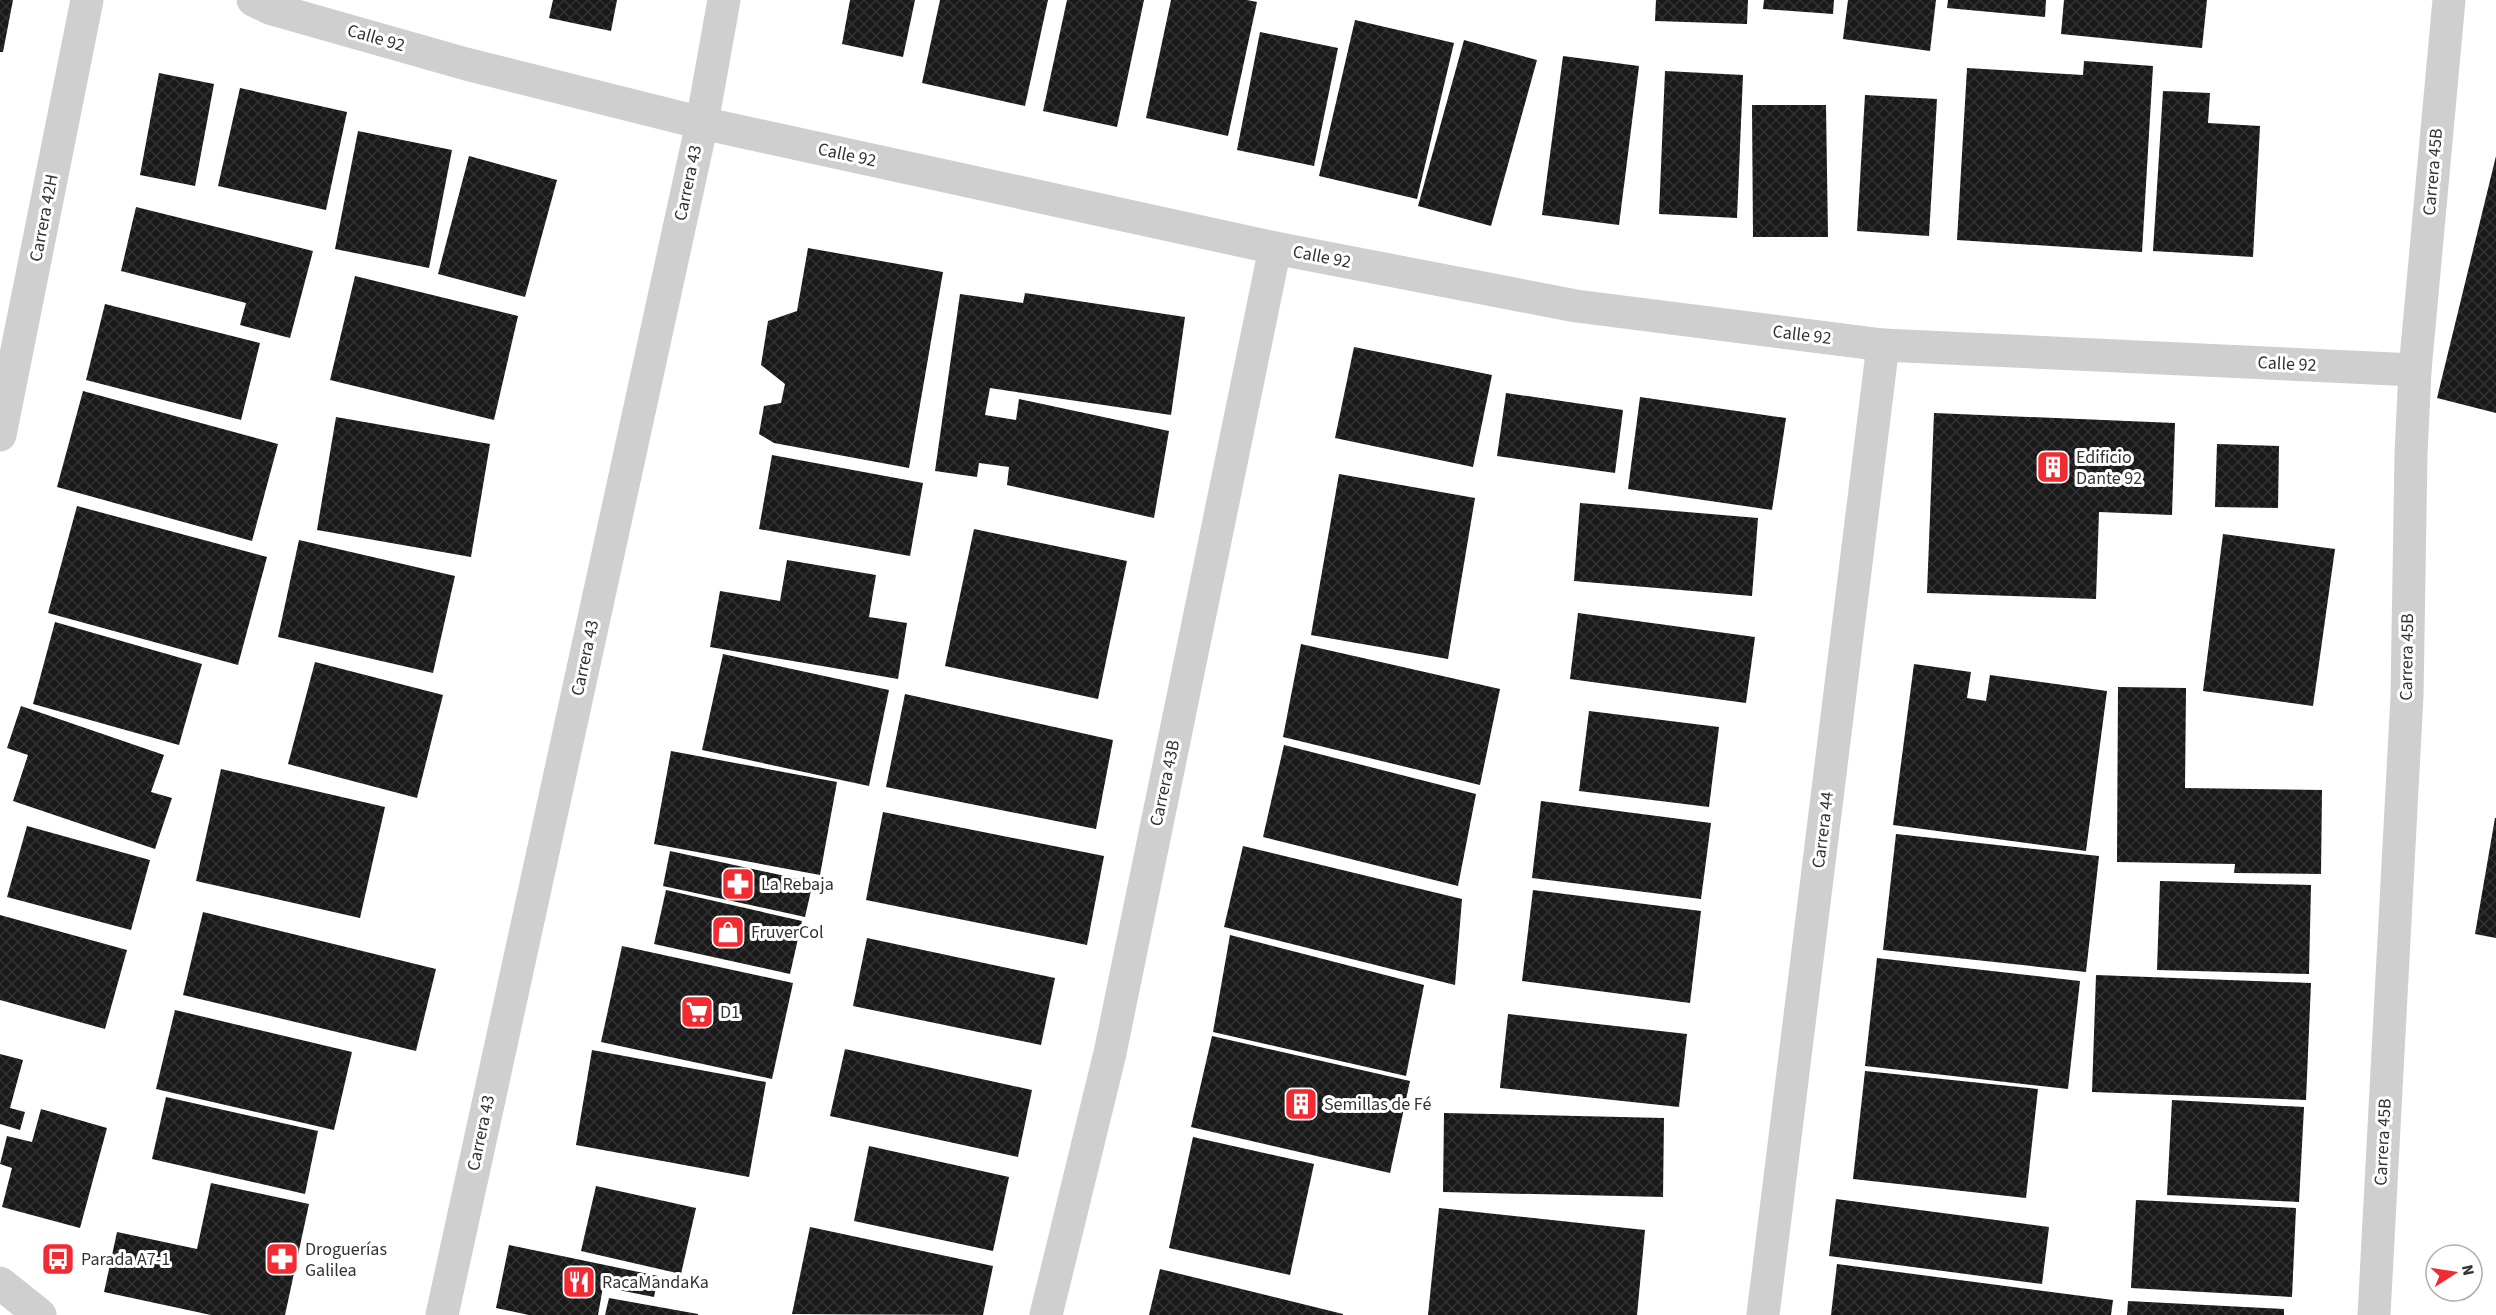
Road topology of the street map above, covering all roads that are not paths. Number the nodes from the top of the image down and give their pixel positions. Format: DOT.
graph roads {
  1 [pos="87,0"];
  2 [pos="254,0"];
  3 [pos="724,0"];
  4 [pos="2449,0"];
  5 [pos="702,123"];
  6 [pos="1275,248"];
  7 [pos="1883,345"];
  8 [pos="2415,370"];
  9 [pos="0,435"];
  10 [pos="0,1282"];
  11 [pos="40,1315"];
  12 [pos="442,1315"];
  13 [pos="1046,1315"];
  14 [pos="1763,1315"];
  15 [pos="2374,1315"];
  1 -- 9 [label="street, Carrera 42H"];
  2 -- 5 [label="street, Calle 92"];
  3 -- 5 [label="street, Carrera 43"];
  4 -- 8 [label="street, Carrera 45B"];
  5 -- 6 [label="street, Calle 92"];
  5 -- 12 [label="street, Carrera 43"];
  6 -- 7 [label="street, Calle 92"];
  6 -- 13 [label="street, Carrera 43B"];
  7 -- 8 [label="street, Calle 92"];
  7 -- 14 [label="street, Carrera 44"];
  8 -- 15 [label="street, Carrera 45B"];
  10 -- 11 [label="street"];
}
